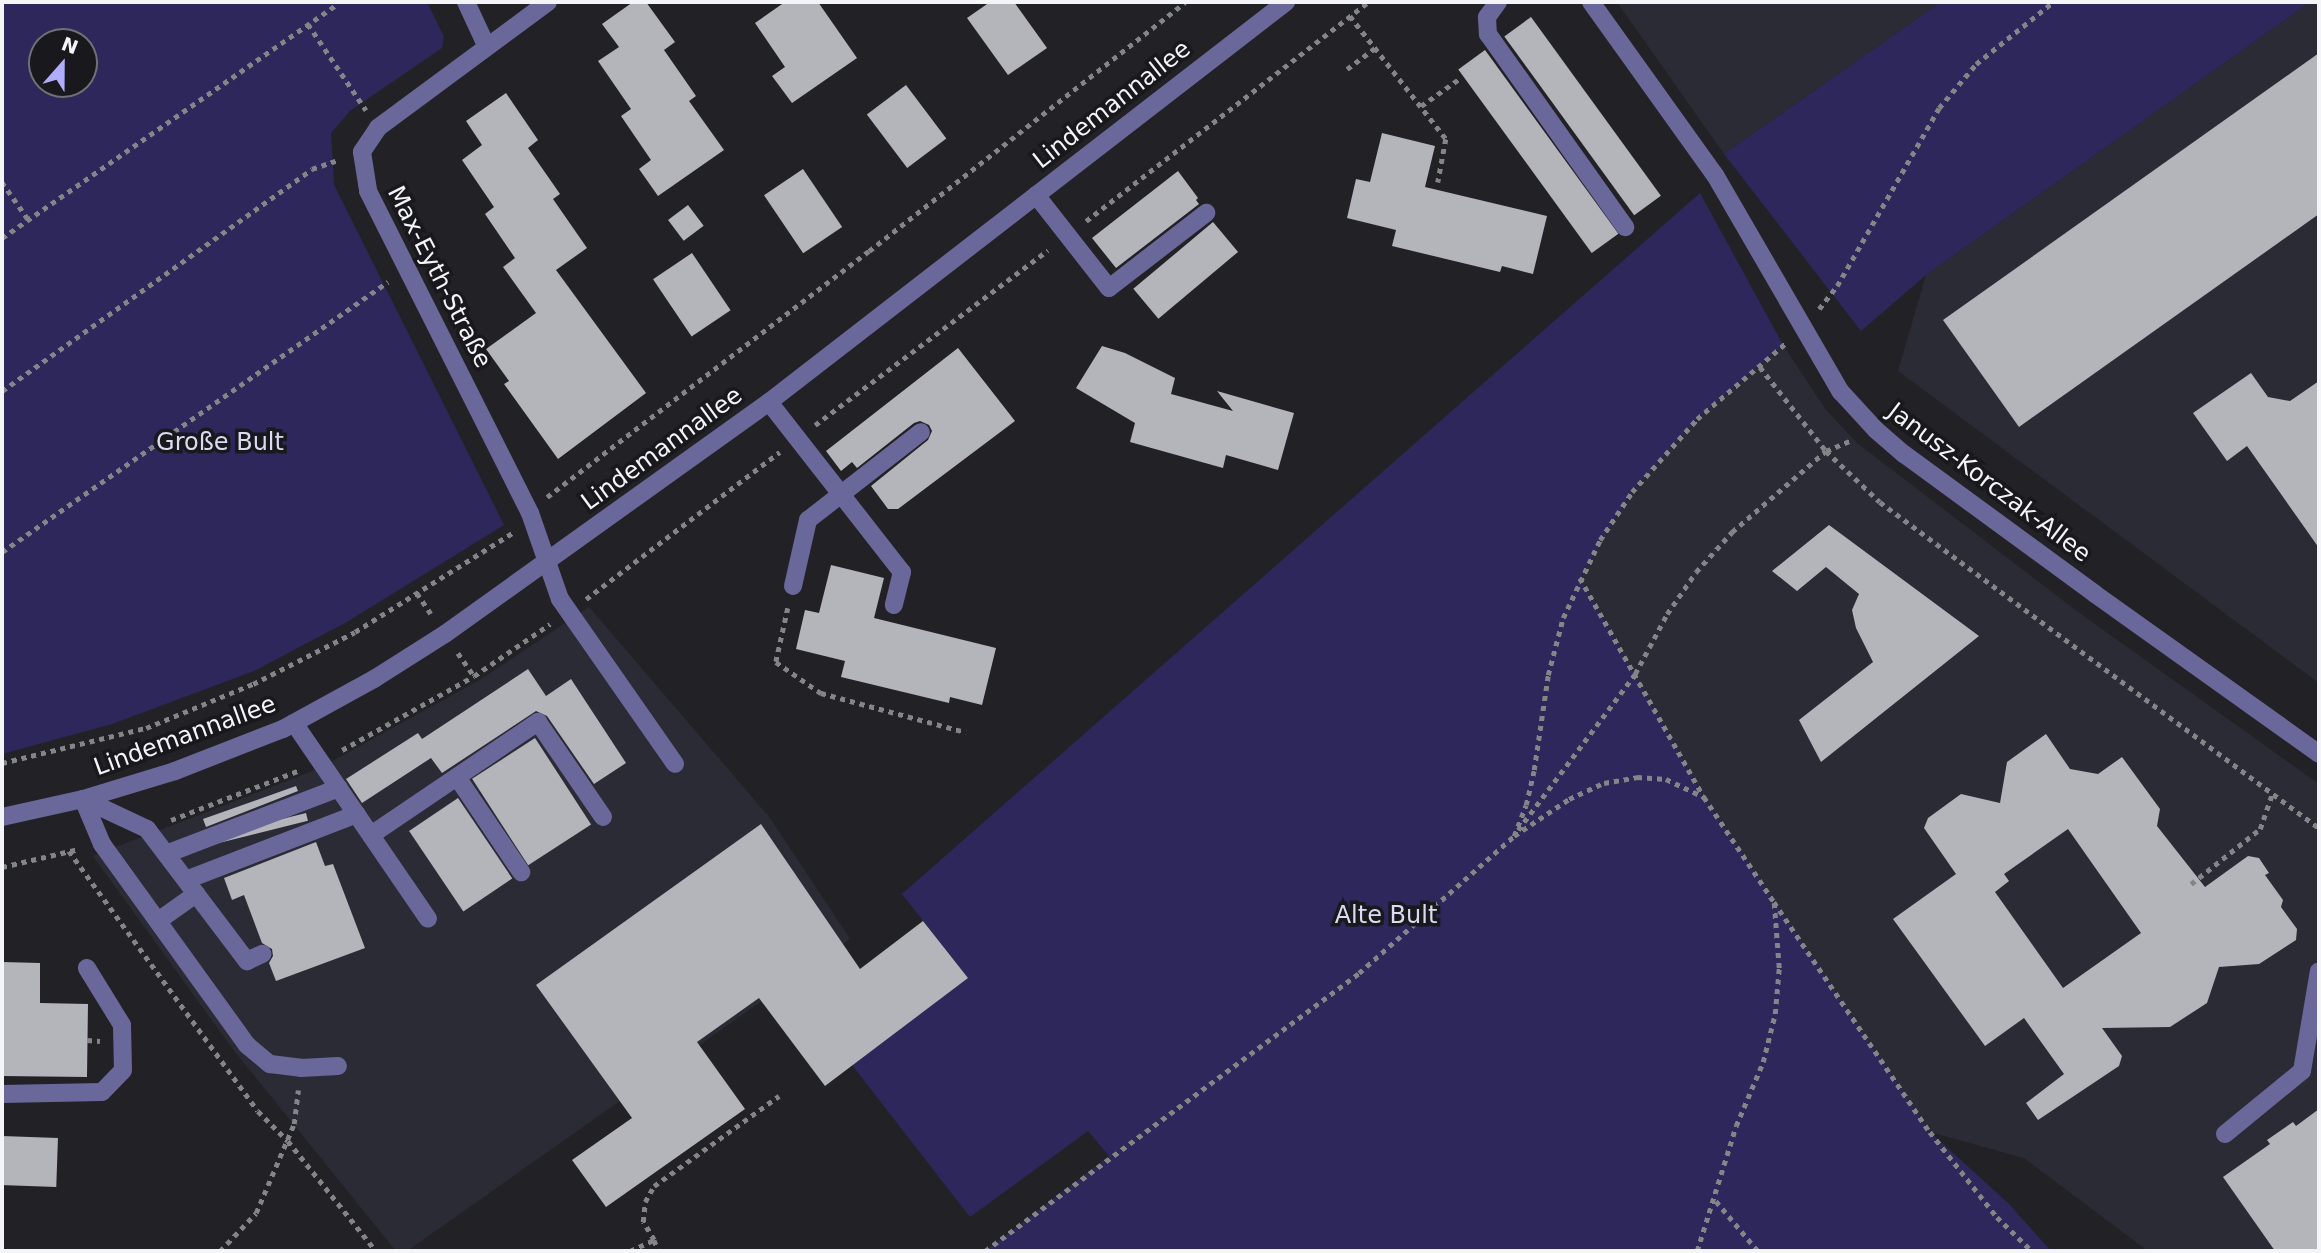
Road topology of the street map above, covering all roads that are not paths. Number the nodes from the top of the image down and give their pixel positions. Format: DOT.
graph roads {
  1 [pos="466,2"];
  2 [pos="548,2"];
  3 [pos="1286,2"];
  4 [pos="1497,2"];
  5 [pos="1591,2"];
  6 [pos="486,45"];
  7 [pos="1036,195"];
  8 [pos="1206,213"];
  9 [pos="1625,227"];
  10 [pos="769,402"];
  11 [pos="921,432"];
  12 [pos="841,494"];
  13 [pos="548,563"];
  14 [pos="793,586"];
  15 [pos="894,605"];
  16 [pos="294,723"];
  17 [pos="2319,754"];
  18 [pos="675,764"];
  19 [pos="457,777"];
  20 [pos="339,788"];
  21 [pos="83,800"];
  22 [pos="356,814"];
  23 [pos="2,817"];
  24 [pos="603,817"];
  25 [pos="371,835"];
  26 [pos="166,854"];
  27 [pos="521,872"];
  28 [pos="191,887"];
  29 [pos="428,919"];
  30 [pos="158,921"];
  31 [pos="262,954"];
  32 [pos="87,968"];
  33 [pos="2319,971"];
  34 [pos="338,1066"];
  35 [pos="2,1094"];
  36 [pos="2225,1134"];
  1 -- 6 [label="street"];
  2 -- 6 [label="street"];
  3 -- 7 [label="street, Lindemannallee"];
  4 -- 9 [label="street"];
  5 -- 17 [label="street, Janusz-Korczak-Allee"];
  6 -- 13 [label="street, Max-Eyth-Straße"];
  7 -- 8 [label="street"];
  7 -- 10 [label="street, Lindemannallee"];
  10 -- 12 [label="street"];
  10 -- 13 [label="street, Lindemannallee"];
  11 -- 12 [label="street"];
  12 -- 14 [label="street"];
  12 -- 15 [label="street"];
  13 -- 16 [label="street, Lindemannallee"];
  13 -- 18 [label="street, Max-Eyth-Straße"];
  16 -- 20 [label="street"];
  16 -- 21 [label="street, Lindemannallee"];
  19 -- 24 [label="street"];
  19 -- 25 [label="street"];
  19 -- 27 [label="street"];
  20 -- 22 [label="street"];
  20 -- 26 [label="street"];
  21 -- 23 [label="street, Lindemannallee"];
  21 -- 26 [label="street"];
  21 -- 30 [label="street"];
  22 -- 25 [label="street"];
  22 -- 28 [label="street"];
  25 -- 29 [label="street"];
  26 -- 28 [label="street"];
  28 -- 30 [label="street"];
  28 -- 31 [label="street"];
  30 -- 34 [label="street"];
  32 -- 35 [label="street"];
  33 -- 36 [label="street"];
}
